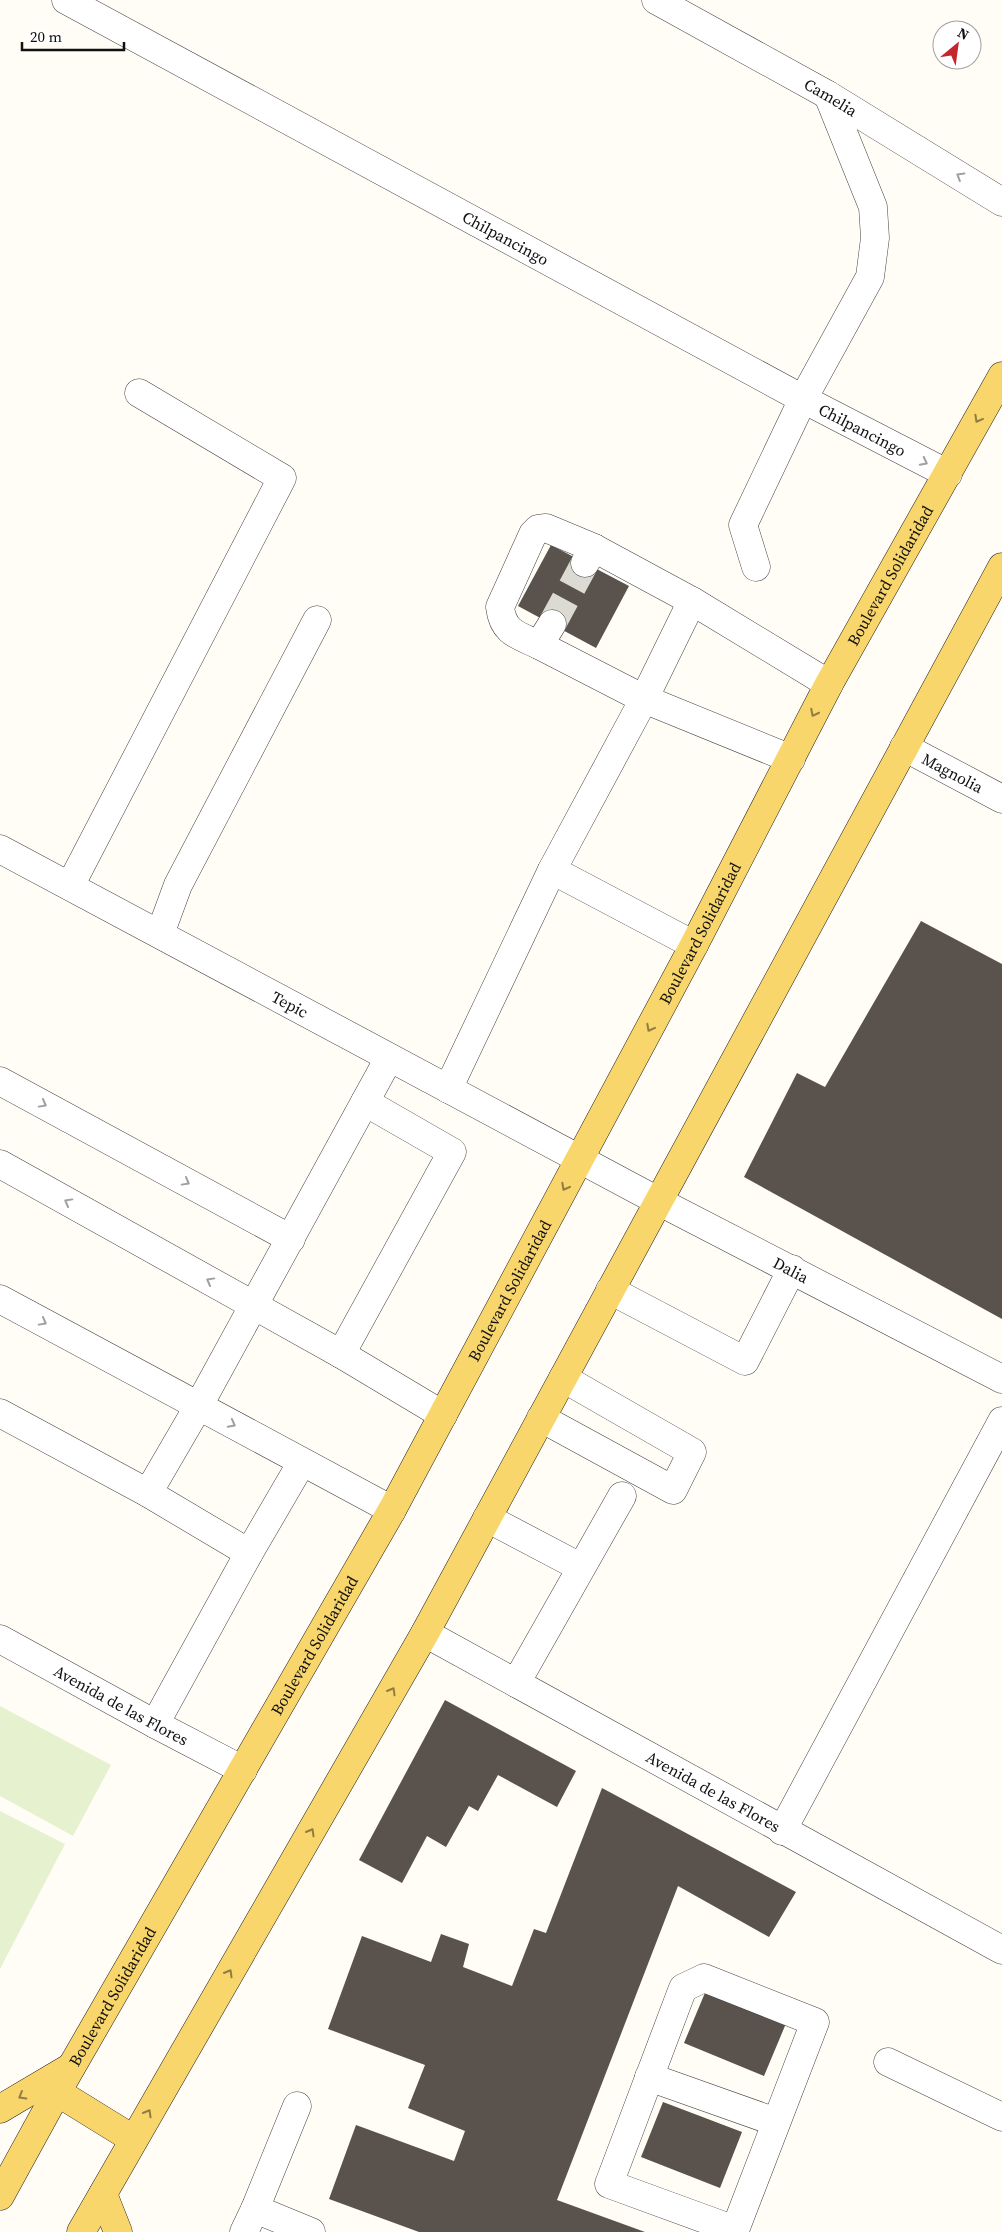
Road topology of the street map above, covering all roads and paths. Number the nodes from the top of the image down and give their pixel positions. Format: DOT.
graph roads {
  1 [pos="66,0"];
  2 [pos="656,0"];
  3 [pos="828,95"];
  4 [pos="1002,202"];
  5 [pos="1002,376"];
  6 [pos="139,393"];
  7 [pos="803,399"];
  8 [pos="948,474"];
  9 [pos="756,567"];
  10 [pos="1002,567"];
  11 [pos="692,601"];
  12 [pos="317,620"];
  13 [pos="829,684"];
  14 [pos="644,699"];
  15 [pos="904,747"];
  16 [pos="791,759"];
  17 [pos="1002,799"];
  18 [pos="0,849"];
  19 [pos="552,870"];
  20 [pos="70,886"];
  21 [pos="160,934"];
  22 [pos="694,945"];
  23 [pos="389,1058"];
  24 [pos="0,1081"];
  25 [pos="448,1089"];
  26 [pos="365,1102"];
  27 [pos="580,1159"];
  28 [pos="0,1164"];
  29 [pos="658,1200"];
  30 [pos="291,1239"];
  31 [pos="792,1269"];
  32 [pos="610,1290"];
  33 [pos="0,1299"];
  34 [pos="252,1305"];
  35 [pos="341,1354"];
  36 [pos="563,1378"];
  37 [pos="1002,1379"];
  38 [pos="198,1406"];
  39 [pos="0,1413"];
  40 [pos="443,1415"];
  41 [pos="541,1418"];
  42 [pos="1002,1421"];
  43 [pos="302,1462"];
  44 [pos="148,1493"];
  45 [pos="622,1496"];
  46 [pos="392,1510"];
  47 [pos="488,1518"];
  48 [pos="249,1553"];
  49 [pos="580,1568"];
  50 [pos="425,1633"];
  51 [pos="0,1639"];
  52 [pos="516,1683"];
  53 [pos="155,1724"];
  54 [pos="243,1770"];
  55 [pos="782,1831"];
  56 [pos="1002,1950"];
  57 [pos="888,2062"];
  58 [pos="74,2065"];
  59 [pos="649,2077"];
  60 [pos="58,2092"];
  61 [pos="297,2106"];
  62 [pos="0,2109"];
  63 [pos="1002,2117"];
  64 [pos="776,2122"];
  65 [pos="133,2139"];
  66 [pos="102,2194"];
  67 [pos="0,2196"];
  68 [pos="249,2221"];
  69 [pos="735,2231"];
  70 [pos="81,2232"];
  71 [pos="118,2232"];
  72 [pos="311,2232"];
  1 -- 7 [label="street, Chilpancingo"];
  2 -- 3 [label="street, Camelia"];
  4 -- 3 [label="street, Camelia, one-way"];
  3 -- 7 [label="street"];
  5 -- 8 [label="main road, Boulevard Solidaridad, one-way"];
  6 -- 20 [label="street"];
  7 -- 8 [label="street, Chilpancingo, one-way"];
  7 -- 9 [label="street"];
  8 -- 13 [label="main road, Boulevard Solidaridad"];
  10 -- 15 [label="main road"];
  11 -- 13 [label="street"];
  11 -- 14 [label="street"];
  11 -- 14 [label="street"];
  12 -- 21 [label="street"];
  13 -- 16 [label="main road, Boulevard Solidaridad, one-way"];
  14 -- 16 [label="street"];
  14 -- 19 [label="street"];
  15 -- 17 [label="street, Magnolia"];
  15 -- 29 [label="main road"];
  16 -- 22 [label="main road, Boulevard Solidaridad"];
  18 -- 20 [label="street, Tepic"];
  19 -- 22 [label="street"];
  19 -- 25 [label="street"];
  20 -- 21 [label="street, Tepic"];
  21 -- 23 [label="street, Tepic"];
  22 -- 27 [label="main road, Boulevard Solidaridad, one-way"];
  23 -- 25 [label="street, Tepic"];
  23 -- 26 [label="street"];
  24 -- 30 [label="street, one-way"];
  25 -- 27 [label="street, Tepic"];
  26 -- 30 [label="street"];
  26 -- 35 [label="street"];
  27 -- 29 [label="street, Dalia"];
  27 -- 40 [label="main road, Boulevard Solidaridad, one-way"];
  34 -- 28 [label="street, one-way"];
  29 -- 31 [label="street, Dalia"];
  29 -- 32 [label="main road"];
  30 -- 34 [label="street"];
  31 -- 32 [label="street"];
  31 -- 37 [label="street, Dalia"];
  32 -- 36 [label="main road"];
  33 -- 38 [label="street, one-way"];
  34 -- 35 [label="street"];
  34 -- 38 [label="street"];
  35 -- 40 [label="street"];
  36 -- 41 [label="main road"];
  36 -- 41 [label="street"];
  38 -- 43 [label="street, one-way"];
  38 -- 44 [label="street"];
  39 -- 44 [label="street"];
  40 -- 46 [label="main road, Boulevard Solidaridad"];
  41 -- 47 [label="main road"];
  42 -- 55 [label="street"];
  43 -- 46 [label="street"];
  43 -- 48 [label="street"];
  44 -- 48 [label="street"];
  45 -- 49 [label="street"];
  46 -- 54 [label="main road, Boulevard Solidaridad"];
  47 -- 49 [label="street"];
  47 -- 50 [label="main road"];
  48 -- 53 [label="street"];
  49 -- 52 [label="street"];
  50 -- 52 [label="street, Avenida de las Flores"];
  65 -- 50 [label="main road, one-way"];
  51 -- 53 [label="street, Avenida de las Flores"];
  52 -- 55 [label="street, Avenida de las Flores"];
  53 -- 54 [label="street, Avenida de las Flores"];
  54 -- 58 [label="main road, Boulevard Solidaridad"];
  55 -- 56 [label="street, Avenida de las Flores"];
  57 -- 63 [label="street"];
  58 -- 60 [label="main road, Boulevard Solidaridad"];
  58 -- 62 [label="main road, one-way"];
  59 -- 64 [label="street"];
  59 -- 64 [label="street"];
  59 -- 69 [label="street"];
  60 -- 65 [label="main road"];
  60 -- 67 [label="main road, Boulevard Solidaridad"];
  61 -- 68 [label="street"];
  64 -- 69 [label="street"];
  65 -- 66 [label="main road"];
  66 -- 70 [label="main road"];
  66 -- 71 [label="main road"];
  68 -- 72 [label="street"];
}
